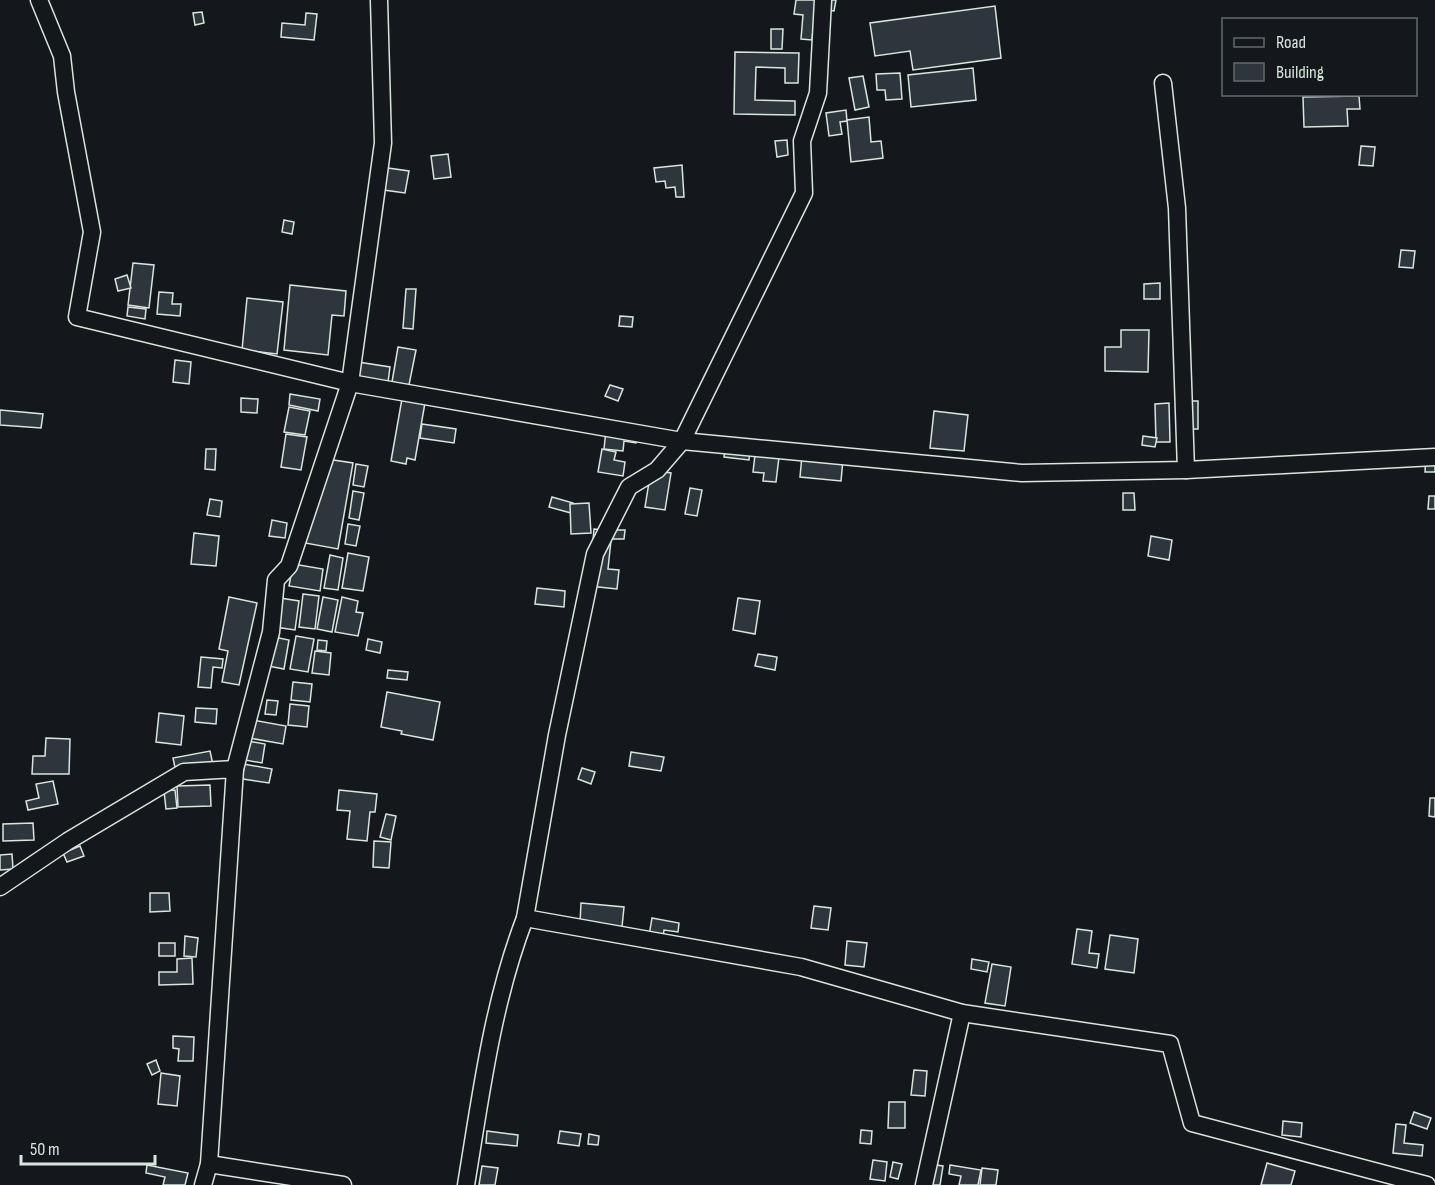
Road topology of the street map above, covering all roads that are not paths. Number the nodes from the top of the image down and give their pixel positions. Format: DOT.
graph roads {
  1 [pos="39,0"];
  2 [pos="379,0"];
  3 [pos="823,0"];
  4 [pos="1163,83"];
  5 [pos="351,383"];
  6 [pos="682,441"];
  7 [pos="1435,457"];
  8 [pos="1186,470"];
  9 [pos="235,769"];
  10 [pos="0,886"];
  11 [pos="525,918"];
  12 [pos="962,1013"];
  13 [pos="209,1164"];
  14 [pos="203,1185"];
  15 [pos="343,1185"];
  16 [pos="466,1185"];
  17 [pos="924,1185"];
  18 [pos="1427,1185"];
  1 -- 5 [label="street"];
  2 -- 5 [label="street"];
  3 -- 6 [label="street"];
  4 -- 8 [label="street"];
  5 -- 6 [label="street"];
  5 -- 9 [label="street"];
  6 -- 8 [label="street"];
  6 -- 11 [label="street"];
  7 -- 8 [label="street"];
  9 -- 10 [label="street"];
  9 -- 13 [label="street"];
  11 -- 12 [label="street"];
  11 -- 16 [label="street"];
  12 -- 17 [label="street"];
  12 -- 18 [label="street"];
  13 -- 14 [label="street"];
  13 -- 15 [label="street"];
}
